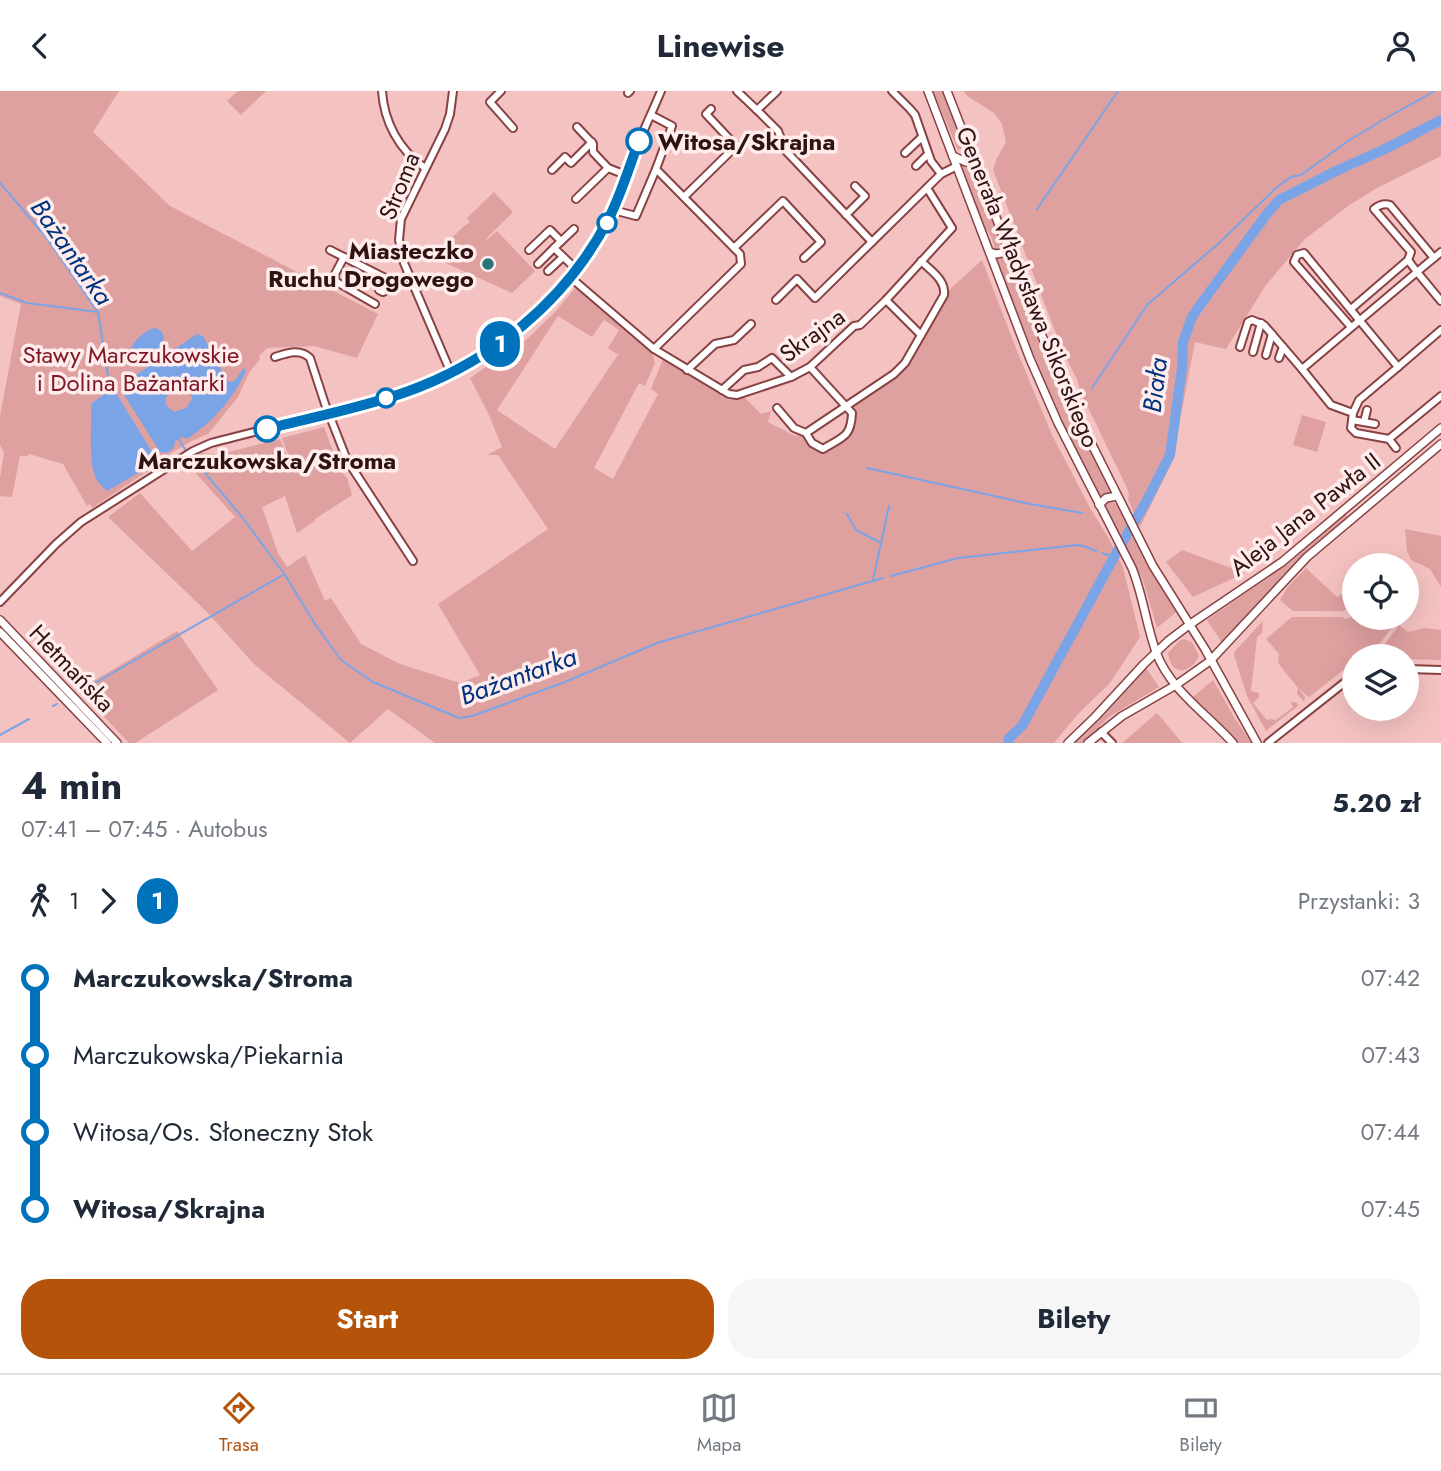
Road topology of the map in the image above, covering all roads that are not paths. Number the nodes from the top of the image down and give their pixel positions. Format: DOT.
graph roads {
  1 [pos="382,91"];
  2 [pos="453,91"];
  3 [pos="501,91"];
  4 [pos="661,91"];
  5 [pos="737,91"];
  6 [pos="777,91"];
  7 [pos="892,91"];
  8 [pos="928,91"];
  9 [pos="947,91"];
  10 [pos="711,109"];
  11 [pos="757,110"];
  12 [pos="651,115"];
  13 [pos="577,127"];
  14 [pos="513,128"];
  15 [pos="922,137"];
  16 [pos="592,142"];
  17 [pos="905,153"];
  18 [pos="929,154"];
  19 [pos="953,156"];
  20 [pos="599,159"];
  21 [pos="975,160"];
  22 [pos="592,165"];
  23 [pos="916,166"];
  24 [pos="957,166"];
  25 [pos="425,168"];
  26 [pos="608,169"];
  27 [pos="656,169"];
  28 [pos="552,170"];
  29 [pos="941,174"];
  30 [pos="626,175"];
  31 [pos="855,186"];
  32 [pos="927,188"];
  33 [pos="684,197"];
  34 [pos="576,199"];
  35 [pos="613,210"];
  36 [pos="846,215"];
  37 [pos="574,229"];
  38 [pos="561,241"];
  39 [pos="872,242"];
  40 [pos="1008,245"];
  41 [pos="554,248"];
  42 [pos="734,248"];
  43 [pos="330,250"];
  44 [pos="529,250"];
  45 [pos="990,252"];
  46 [pos="1441,252"];
  47 [pos="344,257"];
  48 [pos="563,257"];
  49 [pos="804,258"];
  50 [pos="1434,258"];
  51 [pos="1408,260"];
  52 [pos="921,261"];
  53 [pos="538,264"];
  54 [pos="576,269"];
  55 [pos="548,271"];
  56 [pos="1417,272"];
  57 [pos="1321,275"];
  58 [pos="411,277"];
  59 [pos="570,277"];
  60 [pos="391,281"];
  61 [pos="1312,283"];
  62 [pos="379,290"];
  63 [pos="776,300"];
  64 [pos="886,300"];
  65 [pos="1441,301"];
  66 [pos="375,303"];
  67 [pos="1351,309"];
  68 [pos="1360,319"];
  69 [pos="1261,323"];
  70 [pos="751,324"];
  71 [pos="1351,327"];
  72 [pos="1441,330"];
  73 [pos="1272,334"];
  74 [pos="921,335"];
  75 [pos="1240,347"];
  76 [pos="1283,347"];
  77 [pos="654,349"];
  78 [pos="1253,352"];
  79 [pos="1266,355"];
  80 [pos="275,357"];
  81 [pos="1279,358"];
  82 [pos="810,367"];
  83 [pos="1398,367"];
  84 [pos="1301,369"];
  85 [pos="687,370"];
  86 [pos="451,373"];
  87 [pos="791,377"];
  88 [pos="723,390"];
  89 [pos="1441,396"];
  90 [pos="847,406"];
  91 [pos="777,408"];
  92 [pos="1367,410"];
  93 [pos="328,413"];
  94 [pos="1352,416"];
  95 [pos="1364,422"];
  96 [pos="1375,424"];
  97 [pos="1441,428"];
  98 [pos="806,433"];
  99 [pos="1389,439"];
  100 [pos="1441,444"];
  101 [pos="1396,448"];
  102 [pos="1117,496"];
  103 [pos="1099,505"];
  104 [pos="413,561"];
  105 [pos="0,602"];
  106 [pos="0,620"];
  107 [pos="1189,625"];
  108 [pos="0,632"];
  109 [pos="12,638"];
  110 [pos="1156,651"];
  111 [pos="1210,661"];
  112 [pos="1419,669"];
  113 [pos="1441,670"];
  114 [pos="1342,684"];
  115 [pos="1176,685"];
  116 [pos="1101,732"];
  117 [pos="103,742"];
  118 [pos="117,743"];
  119 [pos="1068,743"];
  120 [pos="1088,743"];
  121 [pos="1112,743"];
  122 [pos="1233,743"];
  123 [pos="1257,743"];
  124 [pos="1268,743"];
  1 -- 25 [label="street"];
  2 -- 25 [label="street, Stroma"];
  3 -- 14 [label="street"];
  4 -- 12 [label="street"];
  5 -- 11 [label="street"];
  6 -- 11 [label="street"];
  7 -- 15 [label="street"];
  8 -- 19 [label="main road, Generała Władysława Sikorskiego"];
  9 -- 21 [label="main road, Generała Władysława Sikorskiego"];
  10 -- 33 [label="street"];
  11 -- 36 [label="street"];
  12 -- 27 [label="street"];
  12 -- 30 [label="street"];
  13 -- 16 [label="street"];
  15 -- 17 [label="street"];
  15 -- 18 [label="street"];
  16 -- 20 [label="street"];
  16 -- 28 [label="street"];
  18 -- 23 [label="street"];
  18 -- 29 [label="street"];
  19 -- 21 [label="main road"];
  19 -- 24 [label="main road, Generała Władysława Sikorskiego"];
  20 -- 22 [label="street"];
  20 -- 26 [label="street"];
  21 -- 40 [label="main road, Generała Władysława Sikorskiego"];
  24 -- 29 [label="street"];
  24 -- 45 [label="main road, Generała Władysława Sikorskiego"];
  25 -- 58 [label="street, Stroma"];
  26 -- 30 [label="street"];
  26 -- 34 [label="street"];
  27 -- 33 [label="street"];
  27 -- 35 [label="street"];
  29 -- 32 [label="street"];
  30 -- 35 [label="street"];
  31 -- 36 [label="street"];
  32 -- 39 [label="street"];
  32 -- 52 [label="street, Skrajna"];
  33 -- 42 [label="street"];
  35 -- 54 [label="street"];
  36 -- 39 [label="street"];
  37 -- 38 [label="street"];
  38 -- 41 [label="street"];
  38 -- 44 [label="street"];
  39 -- 63 [label="street"];
  40 -- 45 [label="main road"];
  40 -- 102 [label="main road, Generała Władysława Sikorskiego"];
  41 -- 48 [label="street"];
  41 -- 53 [label="street"];
  42 -- 49 [label="street"];
  42 -- 77 [label="street"];
  43 -- 47 [label="street"];
  45 -- 103 [label="main road, Generała Władysława Sikorskiego"];
  46 -- 50 [label="street"];
  47 -- 60 [label="street"];
  47 -- 66 [label="street"];
  48 -- 54 [label="street"];
  48 -- 55 [label="street"];
  50 -- 51 [label="street"];
  50 -- 56 [label="street"];
  51 -- 56 [label="street"];
  51 -- 67 [label="street"];
  52 -- 64 [label="street, Skrajna"];
  52 -- 74 [label="street"];
  54 -- 59 [label="street"];
  56 -- 65 [label="street"];
  56 -- 68 [label="street"];
  57 -- 61 [label="street"];
  57 -- 61 [label="street"];
  57 -- 67 [label="street"];
  58 -- 60 [label="street"];
  58 -- 86 [label="street, Stroma"];
  59 -- 77 [label="street"];
  59 -- 86 [label="street"];
  60 -- 62 [label="street"];
  61 -- 71 [label="street"];
  64 -- 74 [label="street"];
  64 -- 82 [label="street, Skrajna"];
  67 -- 68 [label="street"];
  68 -- 71 [label="street"];
  68 -- 83 [label="street"];
  69 -- 73 [label="street"];
  69 -- 75 [label="street"];
  69 -- 78 [label="street"];
  70 -- 85 [label="street"];
  71 -- 84 [label="street"];
  72 -- 83 [label="street"];
  73 -- 76 [label="street"];
  73 -- 79 [label="street"];
  74 -- 90 [label="street"];
  76 -- 81 [label="street"];
  76 -- 84 [label="street"];
  77 -- 85 [label="street"];
  80 -- 93 [label="street"];
  82 -- 87 [label="street, Skrajna"];
  82 -- 90 [label="street"];
  83 -- 94 [label="street"];
  84 -- 94 [label="street"];
  85 -- 88 [label="street"];
  86 -- 93 [label="street"];
  87 -- 88 [label="street, Skrajna"];
  87 -- 88 [label="street"];
  89 -- 99 [label="street"];
  90 -- 98 [label="street"];
  90 -- 98 [label="street"];
  91 -- 98 [label="street"];
  92 -- 95 [label="street"];
  93 -- 104 [label="street"];
  93 -- 105 [label="street"];
  94 -- 95 [label="street"];
  94 -- 99 [label="street"];
  95 -- 96 [label="street"];
  97 -- 107 [label="main road, Aleja Jana Pawła II"];
  99 -- 101 [label="street"];
  100 -- 111 [label="main road, Aleja Jana Pawła II"];
  102 -- 103 [label="main road"];
  102 -- 107 [label="main road, Generała Władysława Sikorskiego"];
  103 -- 110 [label="main road, Generała Władysława Sikorskiego"];
  106 -- 109 [label="main road, Hetmańska"];
  107 -- 110 [label="main road, Aleja Jana Pawła II"];
  107 -- 111 [label="main road, Generała Władysława Sikorskiego"];
  108 -- 109 [label="main road, Hetmańska"];
  109 -- 117 [label="main road, Hetmańska"];
  109 -- 118 [label="main road, Hetmańska"];
  110 -- 115 [label="main road, Generała Władysława Sikorskiego"];
  110 -- 119 [label="main road"];
  111 -- 115 [label="main road, Aleja Jana Pawła II"];
  111 -- 123 [label="main road, Generała Władysława Sikorskiego"];
  112 -- 113 [label="street"];
  114 -- 124 [label="street"];
  115 -- 116 [label="main road"];
  115 -- 122 [label="main road, Generała Władysława Sikorskiego"];
  116 -- 120 [label="main road"];
  116 -- 121 [label="street"];
}
